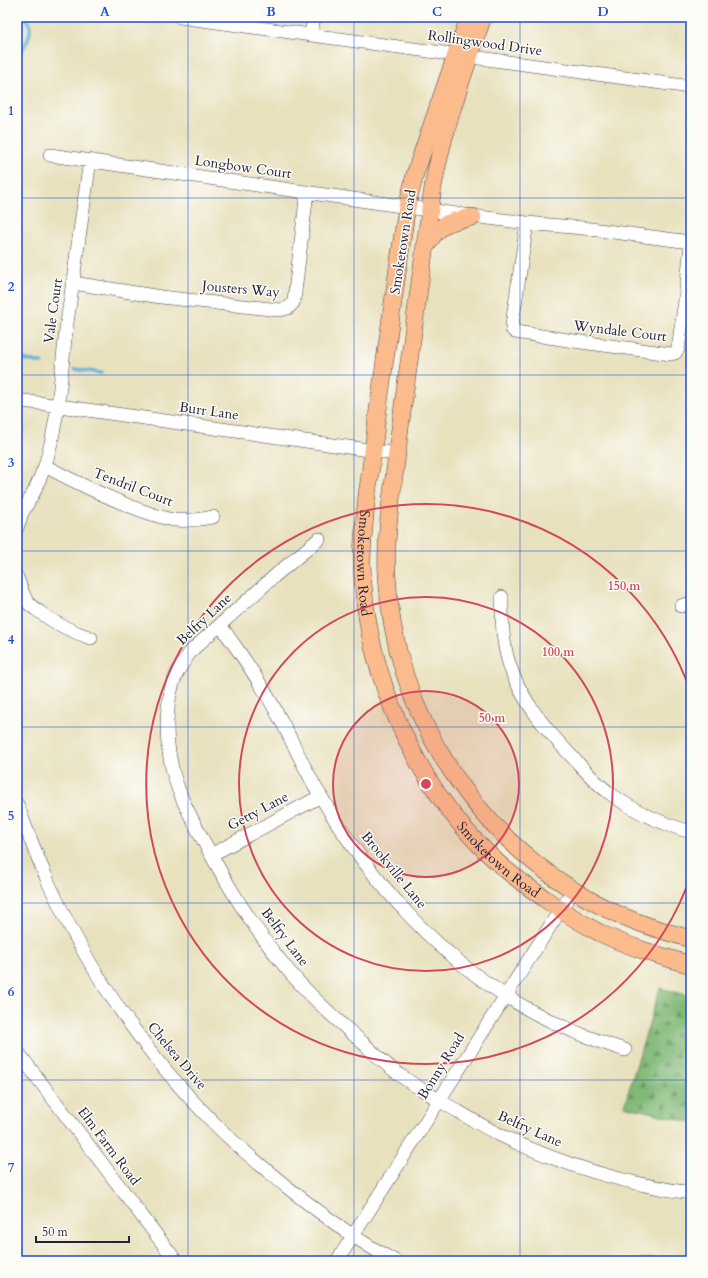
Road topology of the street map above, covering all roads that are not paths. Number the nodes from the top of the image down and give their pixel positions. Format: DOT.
graph roads {
  1 [pos="180,17"];
  2 [pos="314,17"];
  3 [pos="468,17"];
  4 [pos="483,17"];
  5 [pos="311,35"];
  6 [pos="462,56"];
  7 [pos="691,87"];
  8 [pos="50,154"];
  9 [pos="90,160"];
  10 [pos="308,192"];
  11 [pos="407,207"];
  12 [pos="430,210"];
  13 [pos="473,217"];
  14 [pos="527,223"];
  15 [pos="425,249"];
  16 [pos="73,283"];
  17 [pos="17,400"];
  18 [pos="58,406"];
  19 [pos="373,451"];
  20 [pos="397,454"];
  21 [pos="44,466"];
  22 [pos="213,517"];
  23 [pos="17,528"];
  24 [pos="318,539"];
  25 [pos="17,577"];
  26 [pos="502,597"];
  27 [pos="220,625"];
  28 [pos="91,638"];
  29 [pos="321,796"];
  30 [pos="17,804"];
  31 [pos="691,832"];
  32 [pos="210,854"];
  33 [pos="573,890"];
  34 [pos="560,910"];
  35 [pos="691,939"];
  36 [pos="691,964"];
  37 [pos="505,995"];
  38 [pos="625,1050"];
  39 [pos="17,1051"];
  40 [pos="439,1100"];
  41 [pos="691,1193"];
  42 [pos="353,1236"];
  43 [pos="176,1261"];
  44 [pos="337,1261"];
  45 [pos="395,1261"];
  1 -- 5 [label="street, Rollingwood Drive"];
  2 -- 5 [label="street"];
  3 -- 6 [label="main road, Smoketown Road"];
  4 -- 6 [label="main road, Smoketown Road"];
  5 -- 6 [label="street, Rollingwood Drive"];
  6 -- 7 [label="street, Rollingwood Drive"];
  6 -- 11 [label="main road, Smoketown Road"];
  6 -- 12 [label="main road, Smoketown Road"];
  8 -- 9 [label="street, Longbow Court"];
  9 -- 10 [label="street, Longbow Court"];
  9 -- 16 [label="street, Vale Court"];
  10 -- 11 [label="street, Longbow Court"];
  10 -- 16 [label="street, Jousters Way"];
  11 -- 12 [label="street, Longbow Court"];
  11 -- 19 [label="main road, Smoketown Road"];
  12 -- 13 [label="street, Wyndale Court"];
  12 -- 15 [label="main road, Smoketown Road"];
  13 -- 14 [label="street, Wyndale Court"];
  13 -- 15 [label="main road"];
  14 -- 14 [label="street, Wyndale Court"];
  15 -- 20 [label="main road, Smoketown Road"];
  16 -- 18 [label="street, Vale Court"];
  17 -- 18 [label="street, Burr Lane"];
  18 -- 19 [label="street, Burr Lane"];
  18 -- 21 [label="street, Vale Court"];
  19 -- 20 [label="street, Burr Lane"];
  19 -- 34 [label="main road, Smoketown Road"];
  20 -- 33 [label="main road, Smoketown Road"];
  21 -- 22 [label="street, Tendril Court"];
  21 -- 23 [label="street, Vale Court"];
  24 -- 27 [label="street, Belfry Lane"];
  25 -- 28 [label="street"];
  26 -- 31 [label="street"];
  27 -- 29 [label="street, Brookville Lane"];
  27 -- 32 [label="street, Belfry Lane"];
  29 -- 32 [label="street, Getty Lane"];
  29 -- 37 [label="street, Brookville Lane"];
  30 -- 42 [label="street, Chelsea Drive"];
  32 -- 40 [label="street, Belfry Lane"];
  33 -- 34 [label="street, Bonny Road"];
  33 -- 35 [label="main road, Smoketown Road"];
  34 -- 36 [label="main road, Smoketown Road"];
  34 -- 37 [label="street, Bonny Road"];
  37 -- 38 [label="street, Brookville Lane"];
  37 -- 40 [label="street, Bonny Road"];
  39 -- 43 [label="street, Elm Farm Road"];
  40 -- 41 [label="street, Belfry Lane"];
  40 -- 42 [label="street, Bonny Road"];
  42 -- 44 [label="street, Bonny Road"];
  42 -- 45 [label="street, Chelsea Drive"];
}
